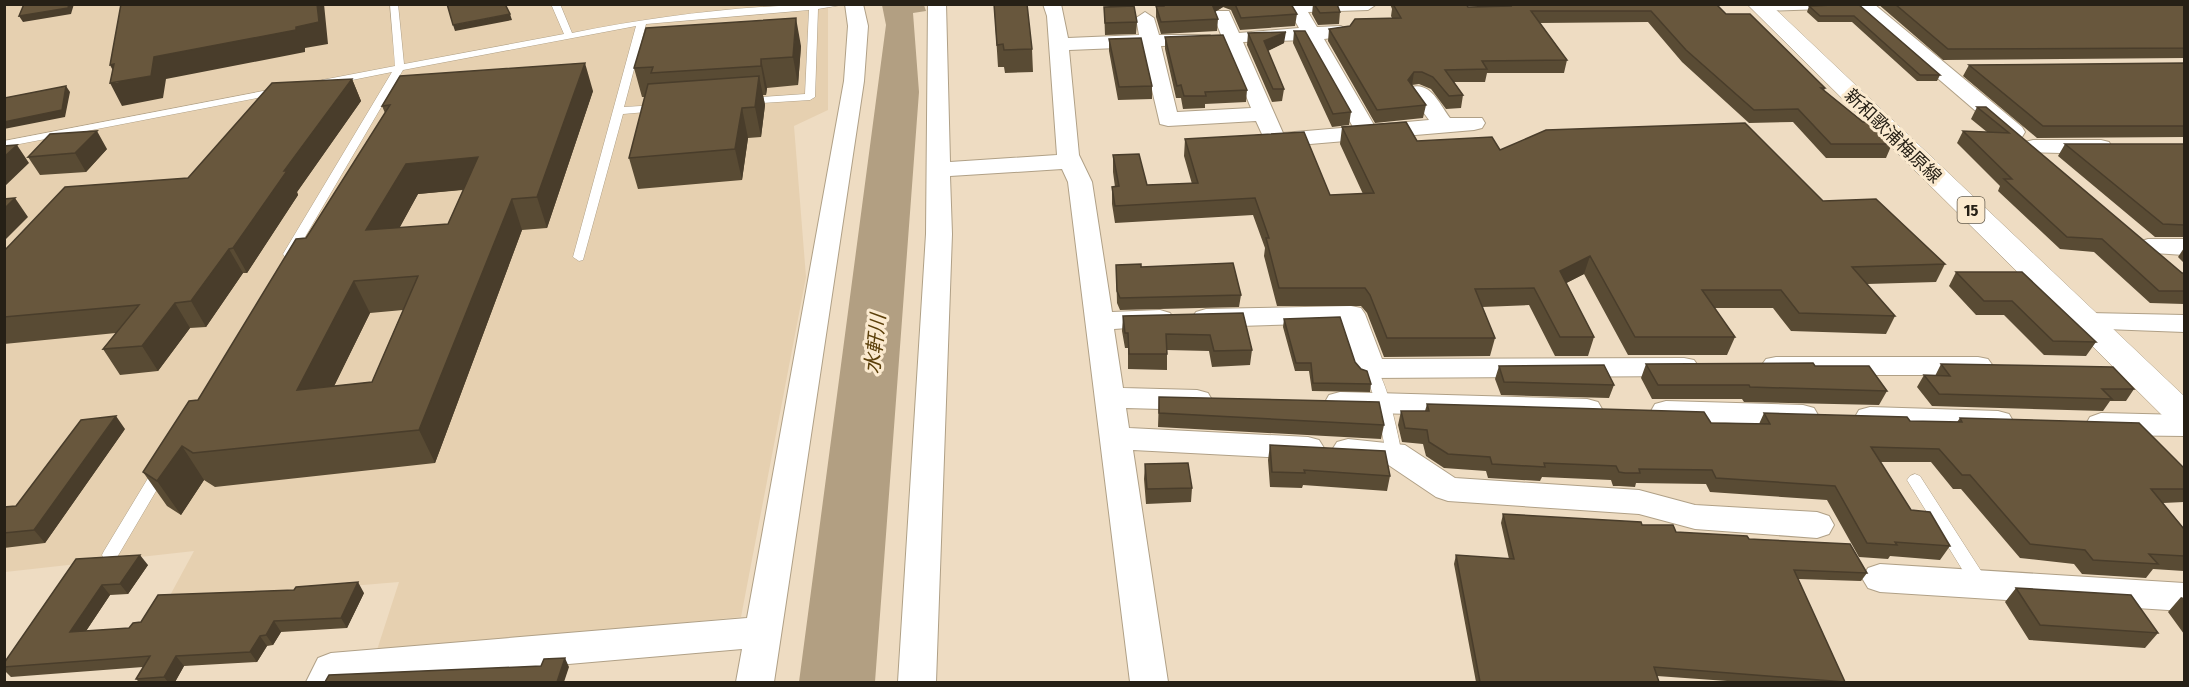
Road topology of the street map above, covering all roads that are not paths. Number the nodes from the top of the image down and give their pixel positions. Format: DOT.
graph roads {
  1 [pos="394,4"];
  2 [pos="555,4"];
  3 [pos="713,4"];
  4 [pos="843,4"];
  5 [pos="854,4"];
  6 [pos="937,4"];
  7 [pos="1052,4"];
  8 [pos="1368,4"];
  9 [pos="1851,4"];
  10 [pos="1862,4"];
  11 [pos="1757,5"];
  12 [pos="814,6"];
  13 [pos="1222,15"];
  14 [pos="712,16"];
  15 [pos="1145,18"];
  16 [pos="642,22"];
  17 [pos="1341,32"];
  18 [pos="1311,33"];
  19 [pos="569,36"];
  20 [pos="1232,38"];
  21 [pos="1151,42"];
  22 [pos="1058,44"];
  23 [pos="400,68"];
  24 [pos="1937,68"];
  25 [pos="1972,68"];
  26 [pos="307,86"];
  27 [pos="295,88"];
  28 [pos="1419,91"];
  29 [pos="731,103"];
  30 [pos="675,107"];
  31 [pos="618,111"];
  32 [pos="1264,114"];
  33 [pos="1474,123"];
  34 [pos="1444,126"];
  35 [pos="1367,132"];
  36 [pos="4,144"];
  37 [pos="2126,146"];
  38 [pos="2033,147"];
  39 [pos="1071,161"];
  40 [pos="939,170"];
  41 [pos="2059,170"];
  42 [pos="2139,240"];
  43 [pos="579,257"];
  44 [pos="2180,259"];
  45 [pos="279,271"];
  46 [pos="1099,321"];
  47 [pos="2089,322"];
  48 [pos="2184,324"];
  49 [pos="1715,366"];
  50 [pos="1751,366"];
  51 [pos="2009,366"];
  52 [pos="2090,368"];
  53 [pos="2136,368"];
  54 [pos="1371,369"];
  55 [pos="1110,398"];
  56 [pos="1228,400"];
  57 [pos="1312,402"];
  58 [pos="1383,403"];
  59 [pos="2184,416"];
  60 [pos="2029,422"];
  61 [pos="2077,423"];
  62 [pos="2184,426"];
  63 [pos="1115,438"];
  64 [pos="170,453"];
  65 [pos="1394,453"];
  66 [pos="1915,480"];
  67 [pos="1817,525"];
  68 [pos="110,555"];
  69 [pos="1880,578"];
  70 [pos="1978,582"];
  71 [pos="2184,597"];
  72 [pos="764,632"];
  73 [pos="325,682"];
  74 [pos="755,682"];
  75 [pos="917,682"];
  76 [pos="1149,682"];
  1 -- 23 [label="lane"];
  2 -- 19 [label="lane"];
  3 -- 14 [label="lane"];
  4 -- 12 [label="lane"];
  5 -- 72 [label="street"];
  6 -- 40 [label="street"];
  7 -- 22 [label="street"];
  8 -- 18 [label="street"];
  9 -- 11 [label="street"];
  10 -- 24 [label="street"];
  11 -- 47 [label="main road, 新和歌浦梅原線 / 15"];
  12 -- 14 [label="lane"];
  12 -- 29 [label="lane"];
  13 -- 20 [label="street"];
  14 -- 16 [label="lane"];
  15 -- 21 [label="street"];
  16 -- 19 [label="lane"];
  16 -- 31 [label="lane"];
  17 -- 18 [label="street"];
  18 -- 20 [label="street"];
  18 -- 35 [label="street"];
  19 -- 23 [label="lane"];
  20 -- 21 [label="street"];
  20 -- 32 [label="street"];
  21 -- 22 [label="street"];
  21 -- 32 [label="street"];
  22 -- 39 [label="street"];
  23 -- 26 [label="lane"];
  23 -- 45 [label="lane"];
  24 -- 25 [label="street"];
  24 -- 38 [label="street"];
  27 -- 36 [label="lane"];
  28 -- 34 [label="street"];
  30 -- 31 [label="lane"];
  31 -- 43 [label="lane"];
  32 -- 35 [label="street"];
  33 -- 34 [label="street"];
  34 -- 35 [label="street"];
  37 -- 38 [label="street"];
  38 -- 41 [label="street"];
  39 -- 40 [label="street"];
  39 -- 46 [label="street"];
  40 -- 75 [label="street"];
  42 -- 44 [label="street"];
  46 -- 54 [label="street"];
  46 -- 55 [label="street"];
  47 -- 48 [label="street"];
  47 -- 53 [label="main road, 新和歌浦梅原線 / 15"];
  49 -- 54 [label="street"];
  50 -- 51 [label="street"];
  52 -- 53 [label="street"];
  53 -- 59 [label="main road, 新和歌浦梅原線 / 15"];
  54 -- 58 [label="lane"];
  55 -- 56 [label="street"];
  55 -- 63 [label="street"];
  57 -- 58 [label="street"];
  58 -- 60 [label="street"];
  58 -- 65 [label="lane"];
  61 -- 62 [label="street"];
  63 -- 65 [label="street"];
  63 -- 76 [label="street"];
  64 -- 68 [label="lane"];
  65 -- 67 [label="street"];
  66 -- 70 [label="lane"];
  69 -- 70 [label="street"];
  70 -- 71 [label="street"];
  72 -- 73 [label="street"];
  72 -- 74 [label="street"];
}
